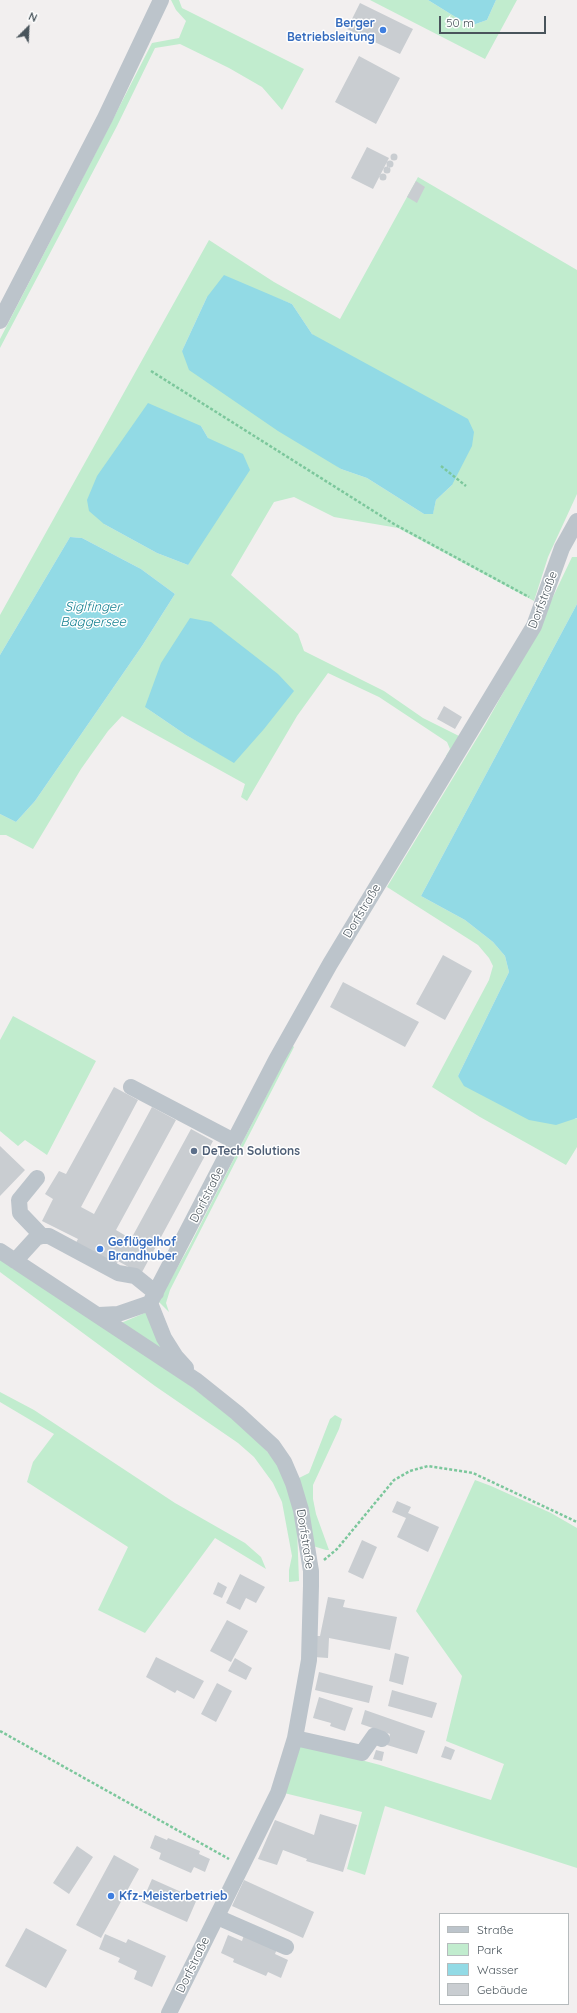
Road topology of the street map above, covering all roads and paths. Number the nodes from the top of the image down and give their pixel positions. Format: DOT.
graph roads {
  1 [pos="161,0"];
  2 [pos="0,321"];
  3 [pos="151,371"];
  4 [pos="442,466"];
  5 [pos="466,486"];
  6 [pos="577,521"];
  7 [pos="542,604"];
  8 [pos="131,1087"];
  9 [pos="234,1142"];
  10 [pos="37,1178"];
  11 [pos="42,1236"];
  12 [pos="0,1251"];
  13 [pos="15,1261"];
  14 [pos="153,1298"];
  15 [pos="99,1315"];
  16 [pos="197,1381"];
  17 [pos="577,1522"];
  18 [pos="311,1571"];
  19 [pos="0,1731"];
  20 [pos="295,1738"];
  21 [pos="382,1739"];
  22 [pos="242,1866"];
  23 [pos="217,1917"];
  24 [pos="286,1947"];
  25 [pos="169,2013"];
  1 -- 2 [label="street"];
  3 -- 7 [label="path"];
  4 -- 5 [label="path"];
  6 -- 7 [label="street, Dorfstraße"];
  7 -- 9 [label="street, Dorfstraße"];
  8 -- 9 [label="street"];
  9 -- 14 [label="street, Dorfstraße"];
  10 -- 11 [label="street"];
  11 -- 13 [label="street"];
  11 -- 14 [label="street"];
  12 -- 13 [label="street, Dorfstraße"];
  13 -- 15 [label="street, Dorfstraße"];
  14 -- 15 [label="street"];
  14 -- 16 [label="street, Dorfstraße"];
  15 -- 16 [label="street, Dorfstraße"];
  16 -- 18 [label="street, Dorfstraße"];
  17 -- 18 [label="path"];
  18 -- 20 [label="street, Dorfstraße"];
  19 -- 22 [label="path"];
  20 -- 21 [label="street"];
  20 -- 22 [label="street, Dorfstraße"];
  22 -- 23 [label="street, Dorfstraße"];
  23 -- 24 [label="street"];
  23 -- 25 [label="street, Dorfstraße"];
}
